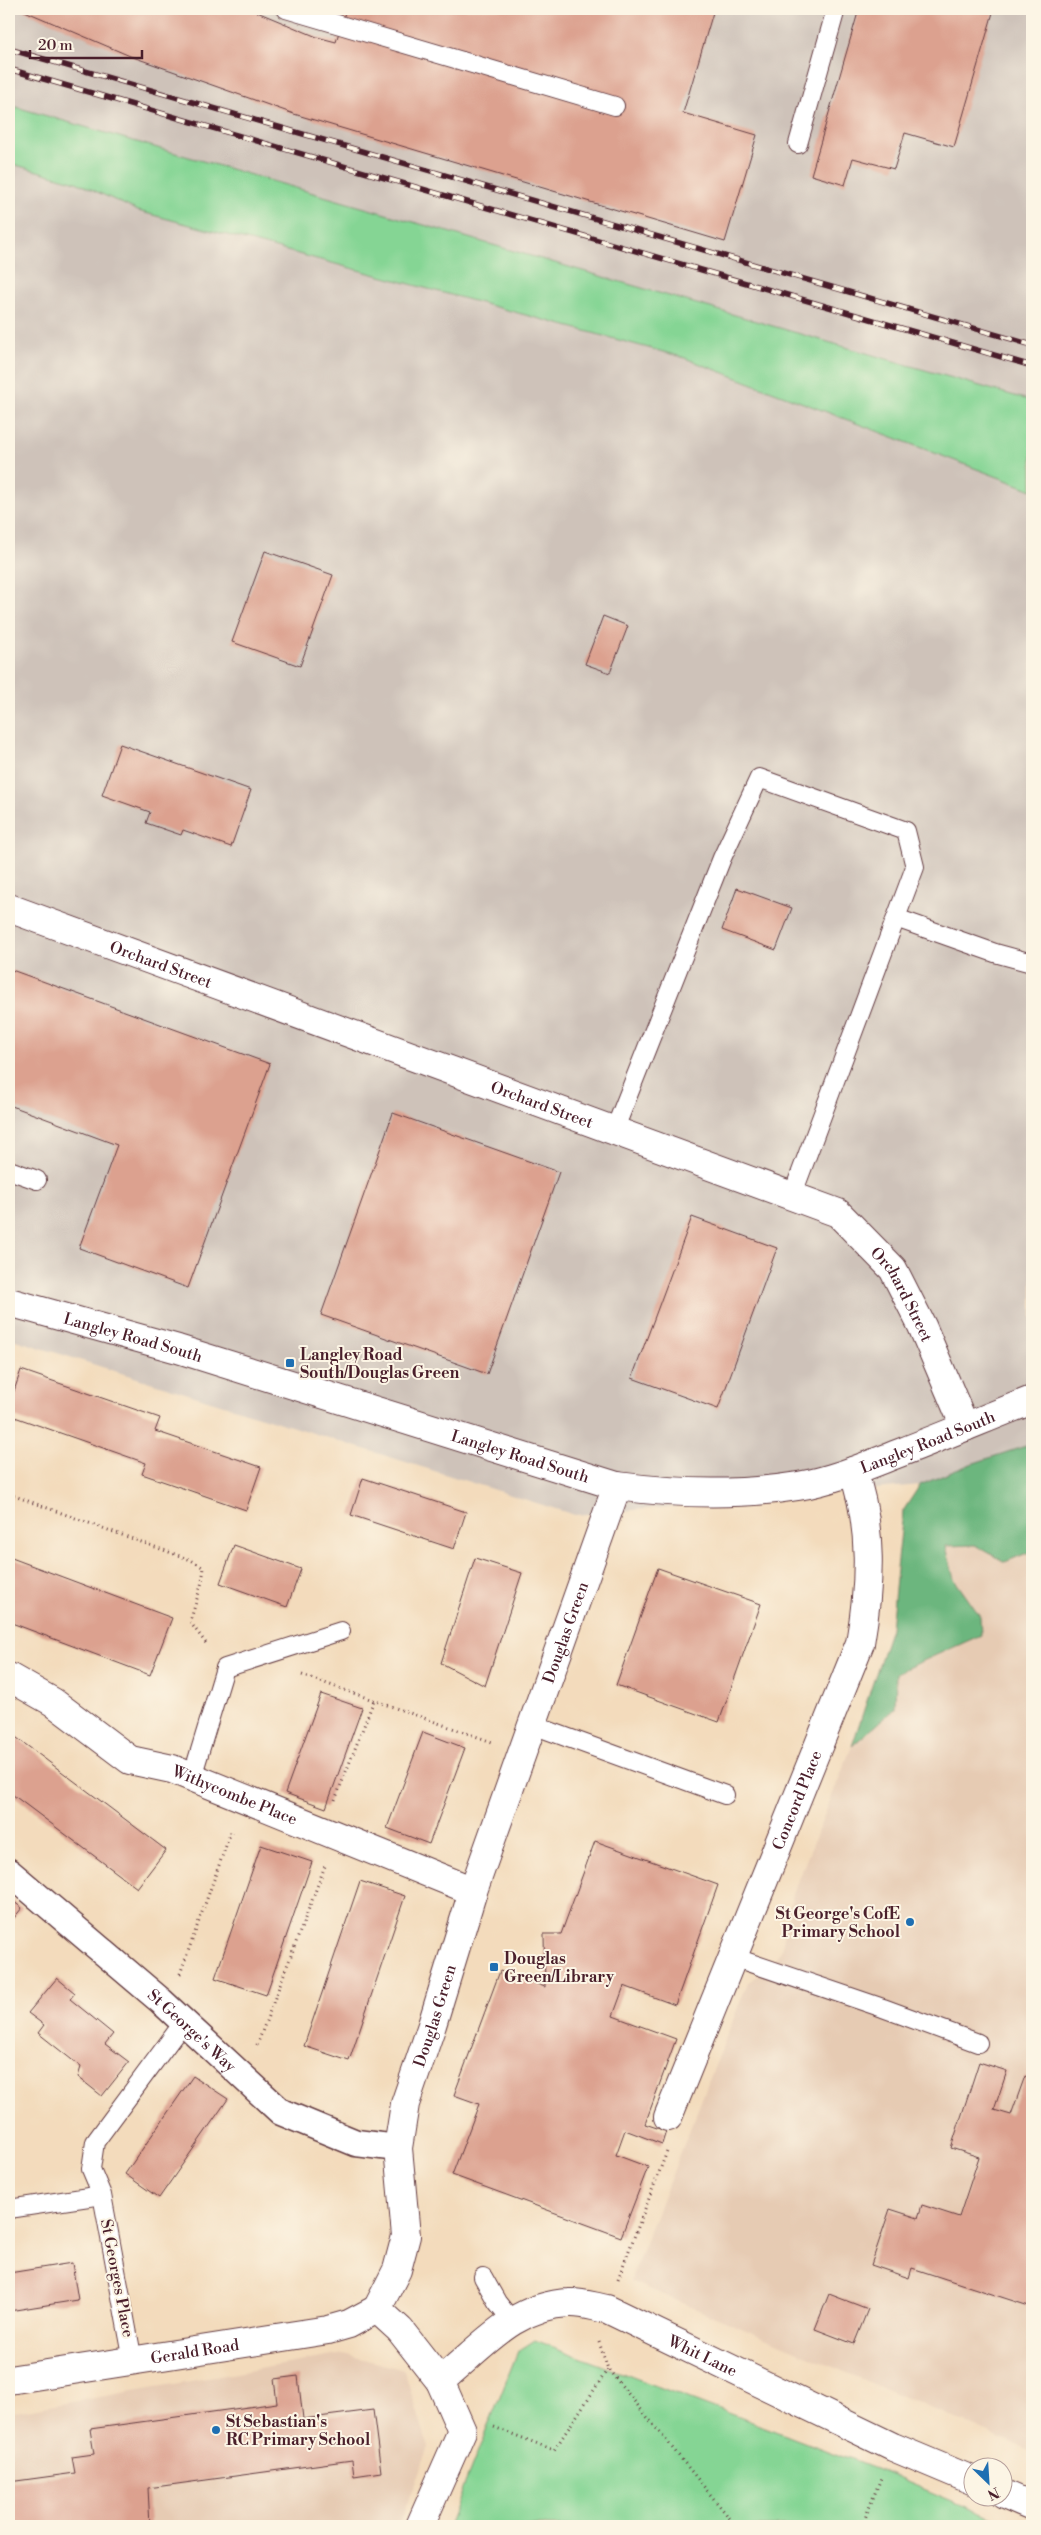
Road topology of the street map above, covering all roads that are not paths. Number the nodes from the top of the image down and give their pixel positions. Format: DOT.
graph roads {
  1 [pos="286,9"];
  2 [pos="836,9"];
  3 [pos="615,106"];
  4 [pos="798,144"];
  5 [pos="9,908"];
  6 [pos="896,918"];
  7 [pos="1032,963"];
  8 [pos="614,1131"];
  9 [pos="9,1170"];
  10 [pos="37,1180"];
  11 [pos="792,1196"];
  12 [pos="9,1302"];
  13 [pos="1032,1400"];
  14 [pos="965,1427"];
  15 [pos="853,1472"];
  16 [pos="617,1486"];
  17 [pos="341,1631"];
  18 [pos="9,1677"];
  19 [pos="533,1725"];
  20 [pos="192,1777"];
  21 [pos="725,1795"];
  22 [pos="9,1872"];
  23 [pos="473,1890"];
  24 [pos="733,1957"];
  25 [pos="183,2023"];
  26 [pos="978,2043"];
  27 [pos="668,2116"];
  28 [pos="398,2148"];
  29 [pos="102,2195"];
  30 [pos="9,2209"];
  31 [pos="482,2277"];
  32 [pos="377,2309"];
  33 [pos="512,2321"];
  34 [pos="134,2361"];
  35 [pos="9,2380"];
  36 [pos="440,2381"];
  37 [pos="964,2477"];
  38 [pos="1014,2498"];
  39 [pos="1032,2506"];
  40 [pos="420,2526"];
  1 -- 3 [label="lane"];
  2 -- 4 [label="lane"];
  5 -- 8 [label="street, Orchard Street"];
  6 -- 7 [label="lane"];
  6 -- 8 [label="lane"];
  6 -- 11 [label="lane"];
  8 -- 11 [label="street, Orchard Street"];
  9 -- 10 [label="lane"];
  11 -- 14 [label="street, Orchard Street"];
  12 -- 16 [label="street, Langley Road South"];
  13 -- 14 [label="street, Langley Road South"];
  14 -- 15 [label="street, Langley Road South"];
  15 -- 16 [label="street, Langley Road South"];
  15 -- 24 [label="street, Concord Place"];
  16 -- 19 [label="street, Douglas Green"];
  17 -- 20 [label="lane"];
  18 -- 20 [label="street, Withycombe Place"];
  19 -- 21 [label="lane"];
  19 -- 23 [label="street, Douglas Green"];
  20 -- 23 [label="street, Withycombe Place"];
  22 -- 25 [label="street, St George's Way"];
  23 -- 28 [label="street, Douglas Green"];
  24 -- 26 [label="lane"];
  24 -- 27 [label="street, Concord Place"];
  25 -- 28 [label="street, St George's Way"];
  25 -- 29 [label="lane, St Georges Place"];
  28 -- 32 [label="street, Douglas Green"];
  29 -- 30 [label="lane"];
  29 -- 34 [label="lane, St Georges Place"];
  31 -- 33 [label="lane"];
  32 -- 34 [label="street, Gerald Road"];
  32 -- 36 [label="street"];
  33 -- 36 [label="street, Whit Lane"];
  33 -- 37 [label="street, Whit Lane"];
  34 -- 35 [label="street, Gerald Road"];
  36 -- 40 [label="street"];
  38 -- 39 [label="street"];
}
